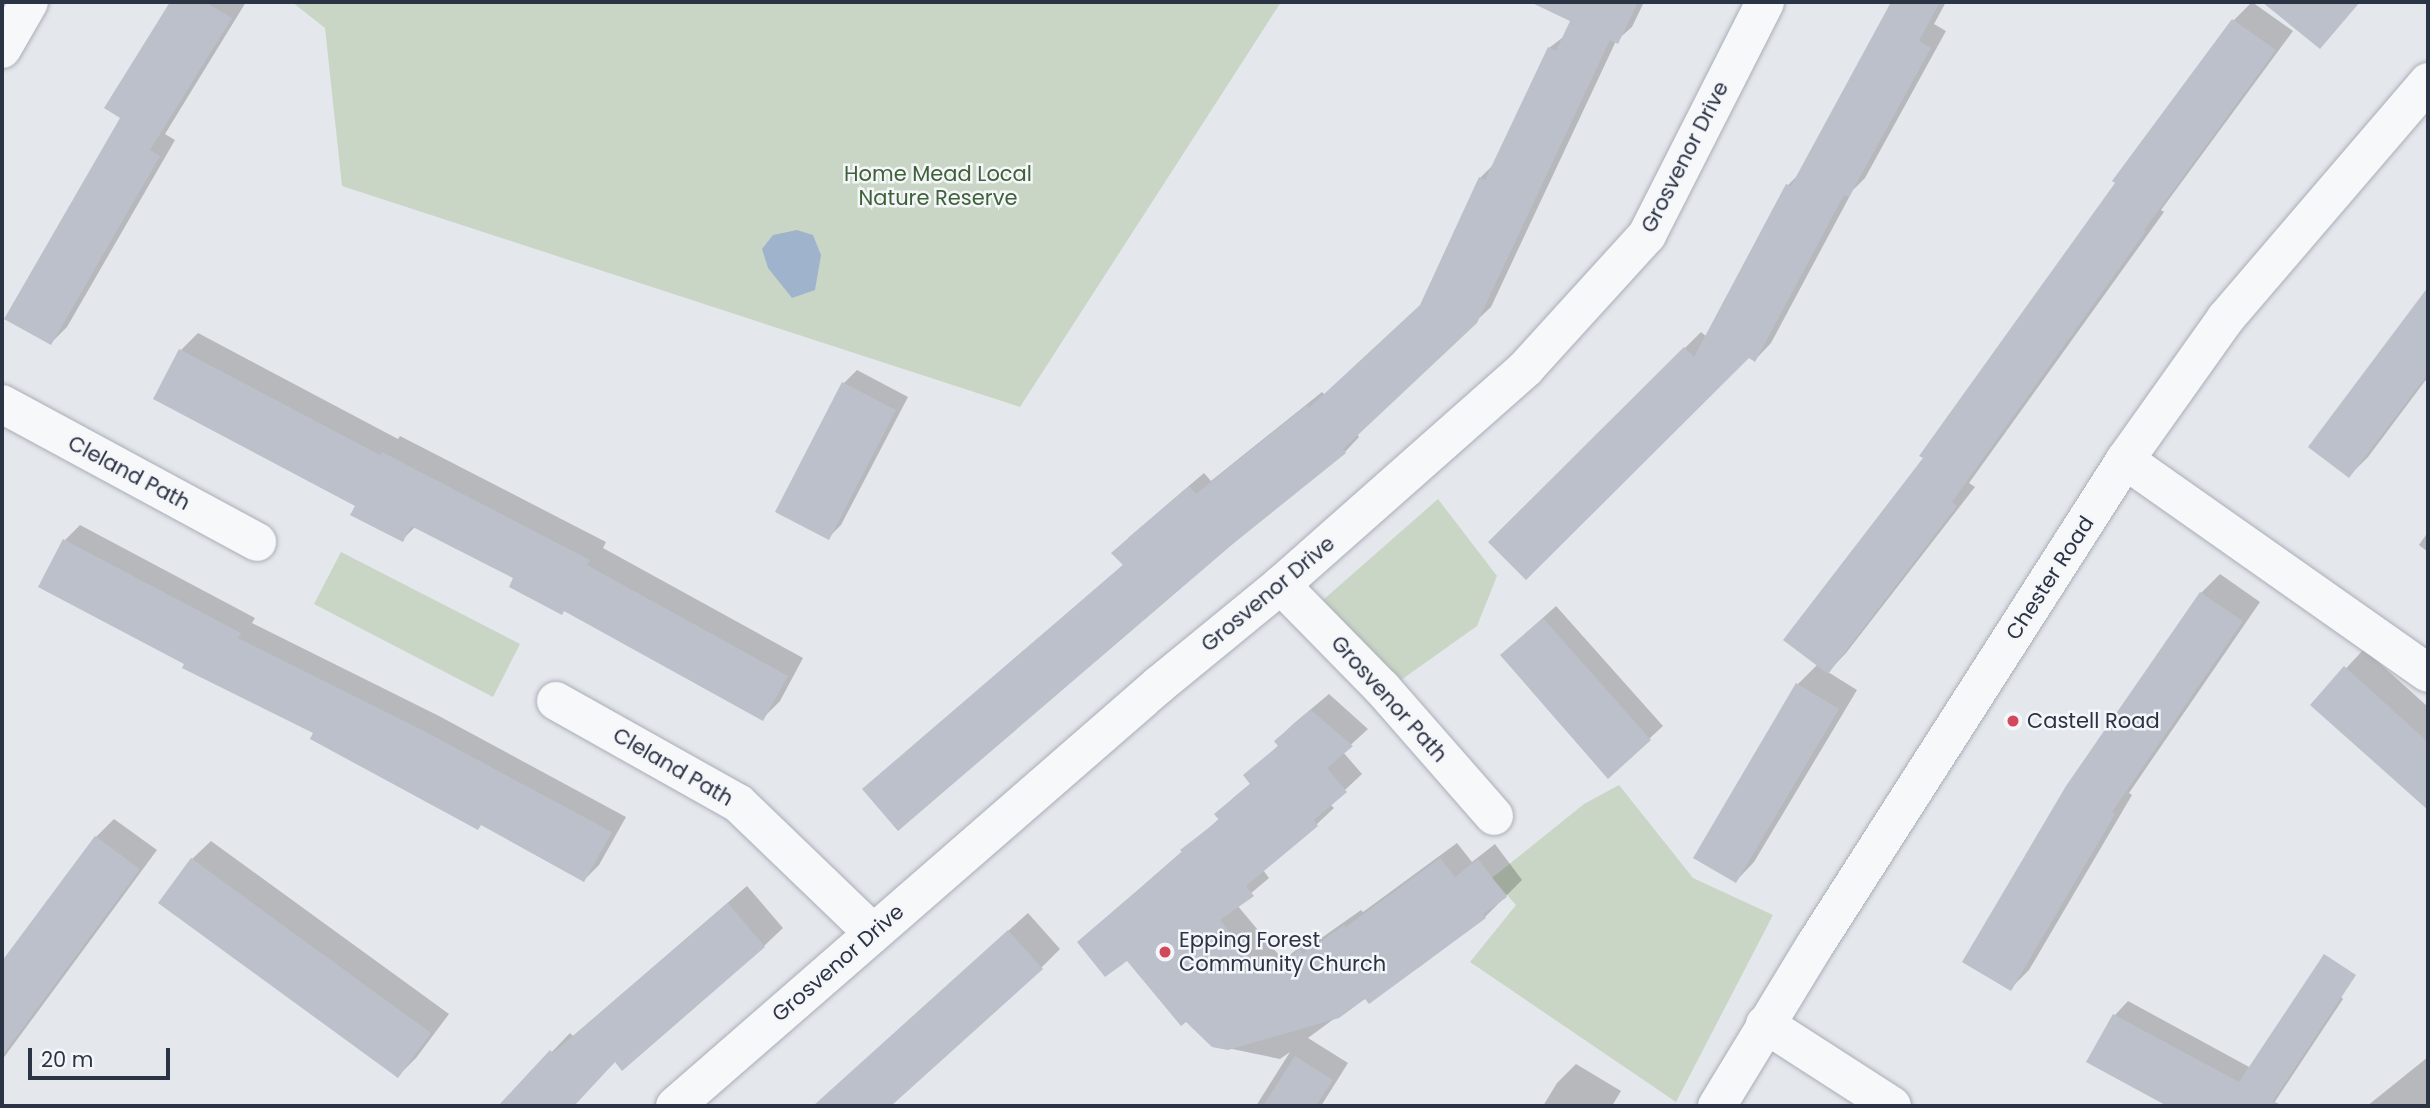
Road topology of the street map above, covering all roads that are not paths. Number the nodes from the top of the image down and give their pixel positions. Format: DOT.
graph roads {
  1 [pos="29,2"];
  2 [pos="1765,2"];
  3 [pos="2,49"];
  4 [pos="2428,82"];
  5 [pos="2,404"];
  6 [pos="2125,460"];
  7 [pos="257,542"];
  8 [pos="1281,586"];
  9 [pos="2428,673"];
  10 [pos="556,701"];
  11 [pos="1494,816"];
  12 [pos="872,932"];
  13 [pos="1765,1024"];
  14 [pos="676,1106"];
  15 [pos="1717,1106"];
  16 [pos="1892,1106"];
  1 -- 3 [label="street"];
  2 -- 8 [label="street, Grosvenor Drive"];
  4 -- 6 [label="street, Chester Road"];
  5 -- 7 [label="street, Cleland Path"];
  6 -- 9 [label="street"];
  6 -- 13 [label="street, Chester Road"];
  8 -- 11 [label="street, Grosvenor Path"];
  8 -- 12 [label="street, Grosvenor Drive"];
  10 -- 12 [label="street, Cleland Path"];
  12 -- 14 [label="street, Grosvenor Drive"];
  13 -- 15 [label="street, Chester Road"];
  13 -- 16 [label="street"];
}
